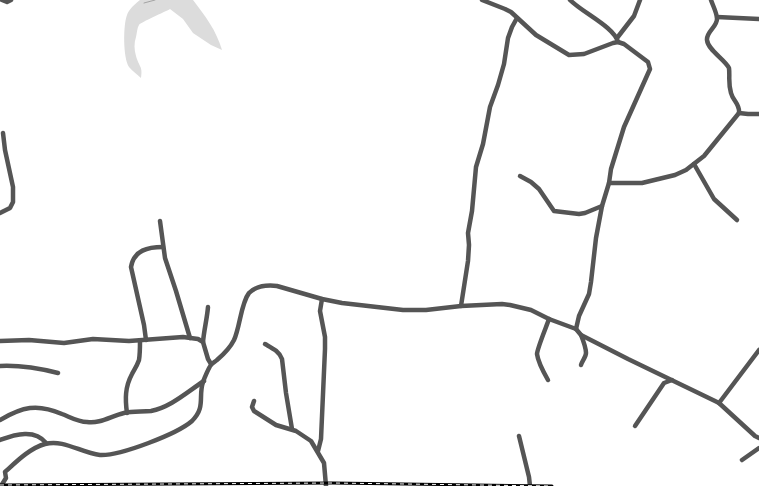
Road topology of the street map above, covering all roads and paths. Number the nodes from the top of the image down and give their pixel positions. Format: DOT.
graph roads {
  1 [pos="2,0"];
  2 [pos="11,0"];
  3 [pos="482,0"];
  4 [pos="570,0"];
  5 [pos="640,0"];
  6 [pos="711,0"];
  7 [pos="718,17"];
  8 [pos="517,18"];
  9 [pos="759,19"];
  10 [pos="618,40"];
  11 [pos="739,113"];
  12 [pos="759,114"];
  13 [pos="3,133"];
  14 [pos="694,164"];
  15 [pos="520,176"];
  16 [pos="610,183"];
  17 [pos="602,206"];
  18 [pos="590,212"];
  19 [pos="0,213"];
  20 [pos="600,218"];
  21 [pos="737,220"];
  22 [pos="160,221"];
  23 [pos="163,247"];
  24 [pos="322,299"];
  25 [pos="462,306"];
  26 [pos="208,308"];
  27 [pos="549,319"];
  28 [pos="576,329"];
  29 [pos="581,335"];
  30 [pos="190,338"];
  31 [pos="0,340"];
  32 [pos="146,340"];
  33 [pos="140,341"];
  34 [pos="203,342"];
  35 [pos="265,344"];
  36 [pos="759,350"];
  37 [pos="211,364"];
  38 [pos="581,365"];
  39 [pos="0,366"];
  40 [pos="58,373"];
  41 [pos="662,375"];
  42 [pos="548,380"];
  43 [pos="672,380"];
  44 [pos="204,381"];
  45 [pos="664,383"];
  46 [pos="254,401"];
  47 [pos="720,403"];
  48 [pos="127,413"];
  49 [pos="0,420"];
  50 [pos="635,426"];
  51 [pos="292,429"];
  52 [pos="519,436"];
  53 [pos="759,438"];
  54 [pos="0,440"];
  55 [pos="46,444"];
  56 [pos="759,448"];
  57 [pos="318,452"];
  58 [pos="742,460"];
  59 [pos="3,472"];
  60 [pos="1,486"];
  61 [pos="326,486"];
  62 [pos="530,486"];
  1 -- 2 [label="street"];
  3 -- 8 [label="street"];
  4 -- 10 [label="street"];
  5 -- 10 [label="street"];
  6 -- 7 [label="street"];
  7 -- 9 [label="street"];
  7 -- 11 [label="street"];
  8 -- 10 [label="street"];
  8 -- 25 [label="street"];
  10 -- 16 [label="street"];
  11 -- 12 [label="street"];
  11 -- 14 [label="street"];
  13 -- 19 [label="street"];
  14 -- 16 [label="street"];
  14 -- 21 [label="street"];
  15 -- 18 [label="street"];
  16 -- 17 [label="street"];
  17 -- 18 [label="street"];
  17 -- 20 [label="street"];
  18 -- 20 [label="street"];
  20 -- 28 [label="street"];
  22 -- 23 [label="street"];
  23 -- 30 [label="street"];
  23 -- 32 [label="street"];
  24 -- 25 [label="street"];
  24 -- 37 [label="street"];
  24 -- 57 [label="street"];
  25 -- 27 [label="street"];
  26 -- 34 [label="street"];
  27 -- 28 [label="street"];
  27 -- 42 [label="street"];
  28 -- 29 [label="street"];
  29 -- 38 [label="street"];
  29 -- 41 [label="street"];
  30 -- 32 [label="street"];
  30 -- 34 [label="street"];
  31 -- 33 [label="street"];
  32 -- 33 [label="street"];
  33 -- 48 [label="street"];
  34 -- 37 [label="street"];
  35 -- 51 [label="street"];
  36 -- 47 [label="street"];
  37 -- 44 [label="street"];
  39 -- 40 [label="street"];
  41 -- 43 [label="street"];
  41 -- 45 [label="street"];
  43 -- 45 [label="street"];
  43 -- 47 [label="street"];
  44 -- 48 [label="street"];
  44 -- 55 [label="street"];
  45 -- 50 [label="street"];
  46 -- 51 [label="street"];
  47 -- 53 [label="street"];
  48 -- 49 [label="street"];
  51 -- 57 [label="street"];
  52 -- 62 [label="street"];
  54 -- 55 [label="street"];
  55 -- 59 [label="street"];
  56 -- 58 [label="street"];
  57 -- 61 [label="street"];
  59 -- 60 [label="street"];
}
